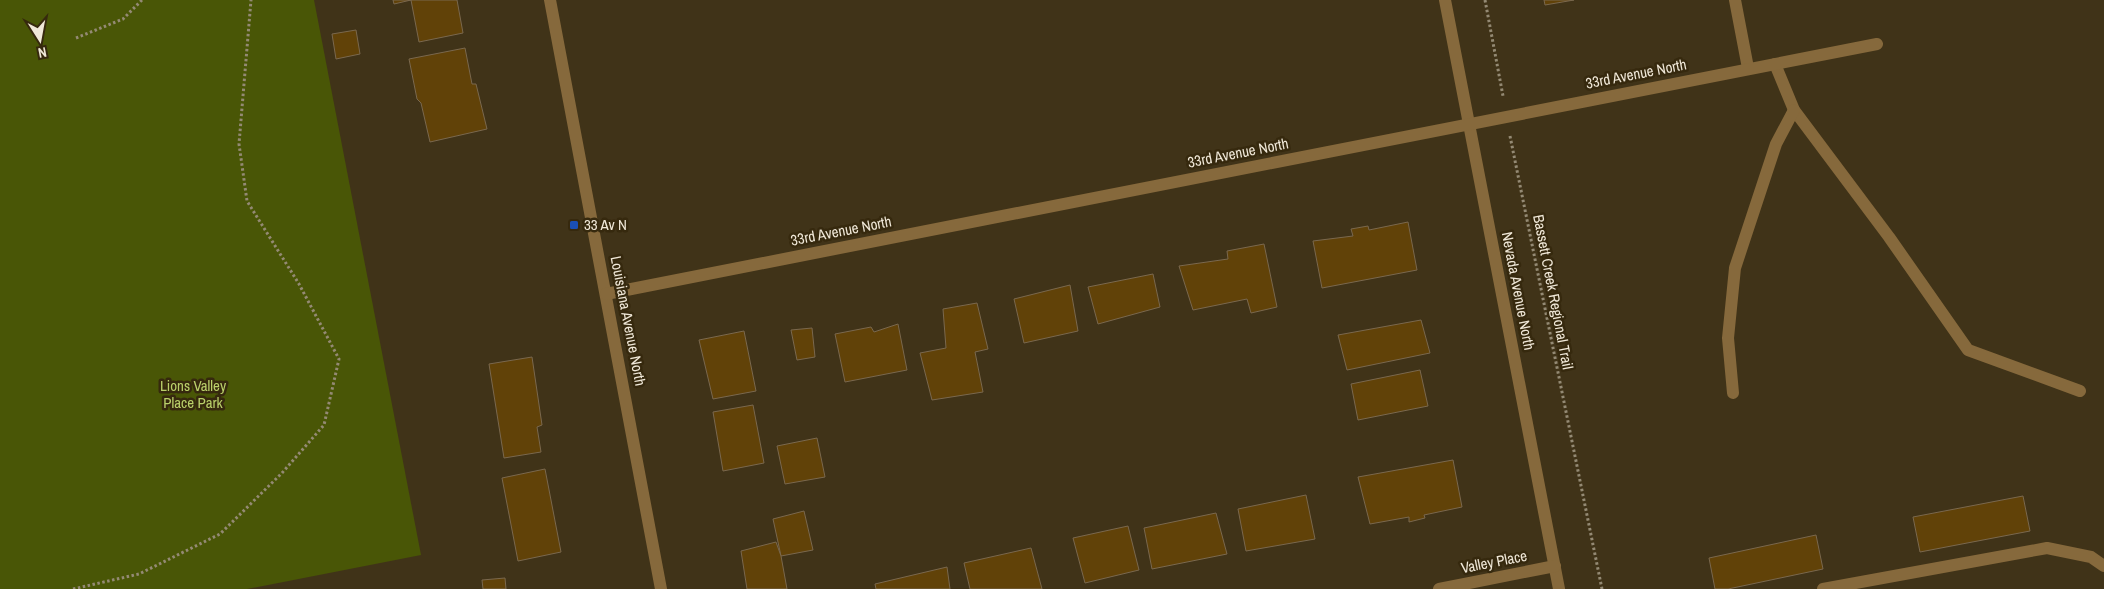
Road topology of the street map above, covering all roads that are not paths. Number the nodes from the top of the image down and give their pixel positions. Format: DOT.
graph roads {
  1 [pos="550,0"];
  2 [pos="1445,0"];
  3 [pos="1735,0"];
  4 [pos="1877,44"];
  5 [pos="1775,64"];
  6 [pos="1748,68"];
  7 [pos="1794,110"];
  8 [pos="1468,124"];
  9 [pos="606,294"];
  10 [pos="2080,391"];
  11 [pos="1734,393"];
  12 [pos="1556,566"];
  13 [pos="2104,566"];
  14 [pos="661,589"];
  15 [pos="1439,589"];
  16 [pos="1559,589"];
  17 [pos="1823,589"];
  1 -- 9 [label="street, Louisiana Avenue North"];
  2 -- 8 [label="street, Nevada Avenue North"];
  3 -- 6 [label="street"];
  4 -- 5 [label="street, 33rd Avenue North"];
  5 -- 6 [label="street, 33rd Avenue North"];
  5 -- 7 [label="street"];
  6 -- 8 [label="street, 33rd Avenue North"];
  7 -- 10 [label="street"];
  7 -- 11 [label="street"];
  8 -- 9 [label="street, 33rd Avenue North"];
  8 -- 12 [label="street, Nevada Avenue North"];
  9 -- 14 [label="street, Louisiana Avenue North"];
  12 -- 15 [label="street, Valley Place"];
  12 -- 16 [label="street, Nevada Avenue North"];
  13 -- 17 [label="street"];
}
